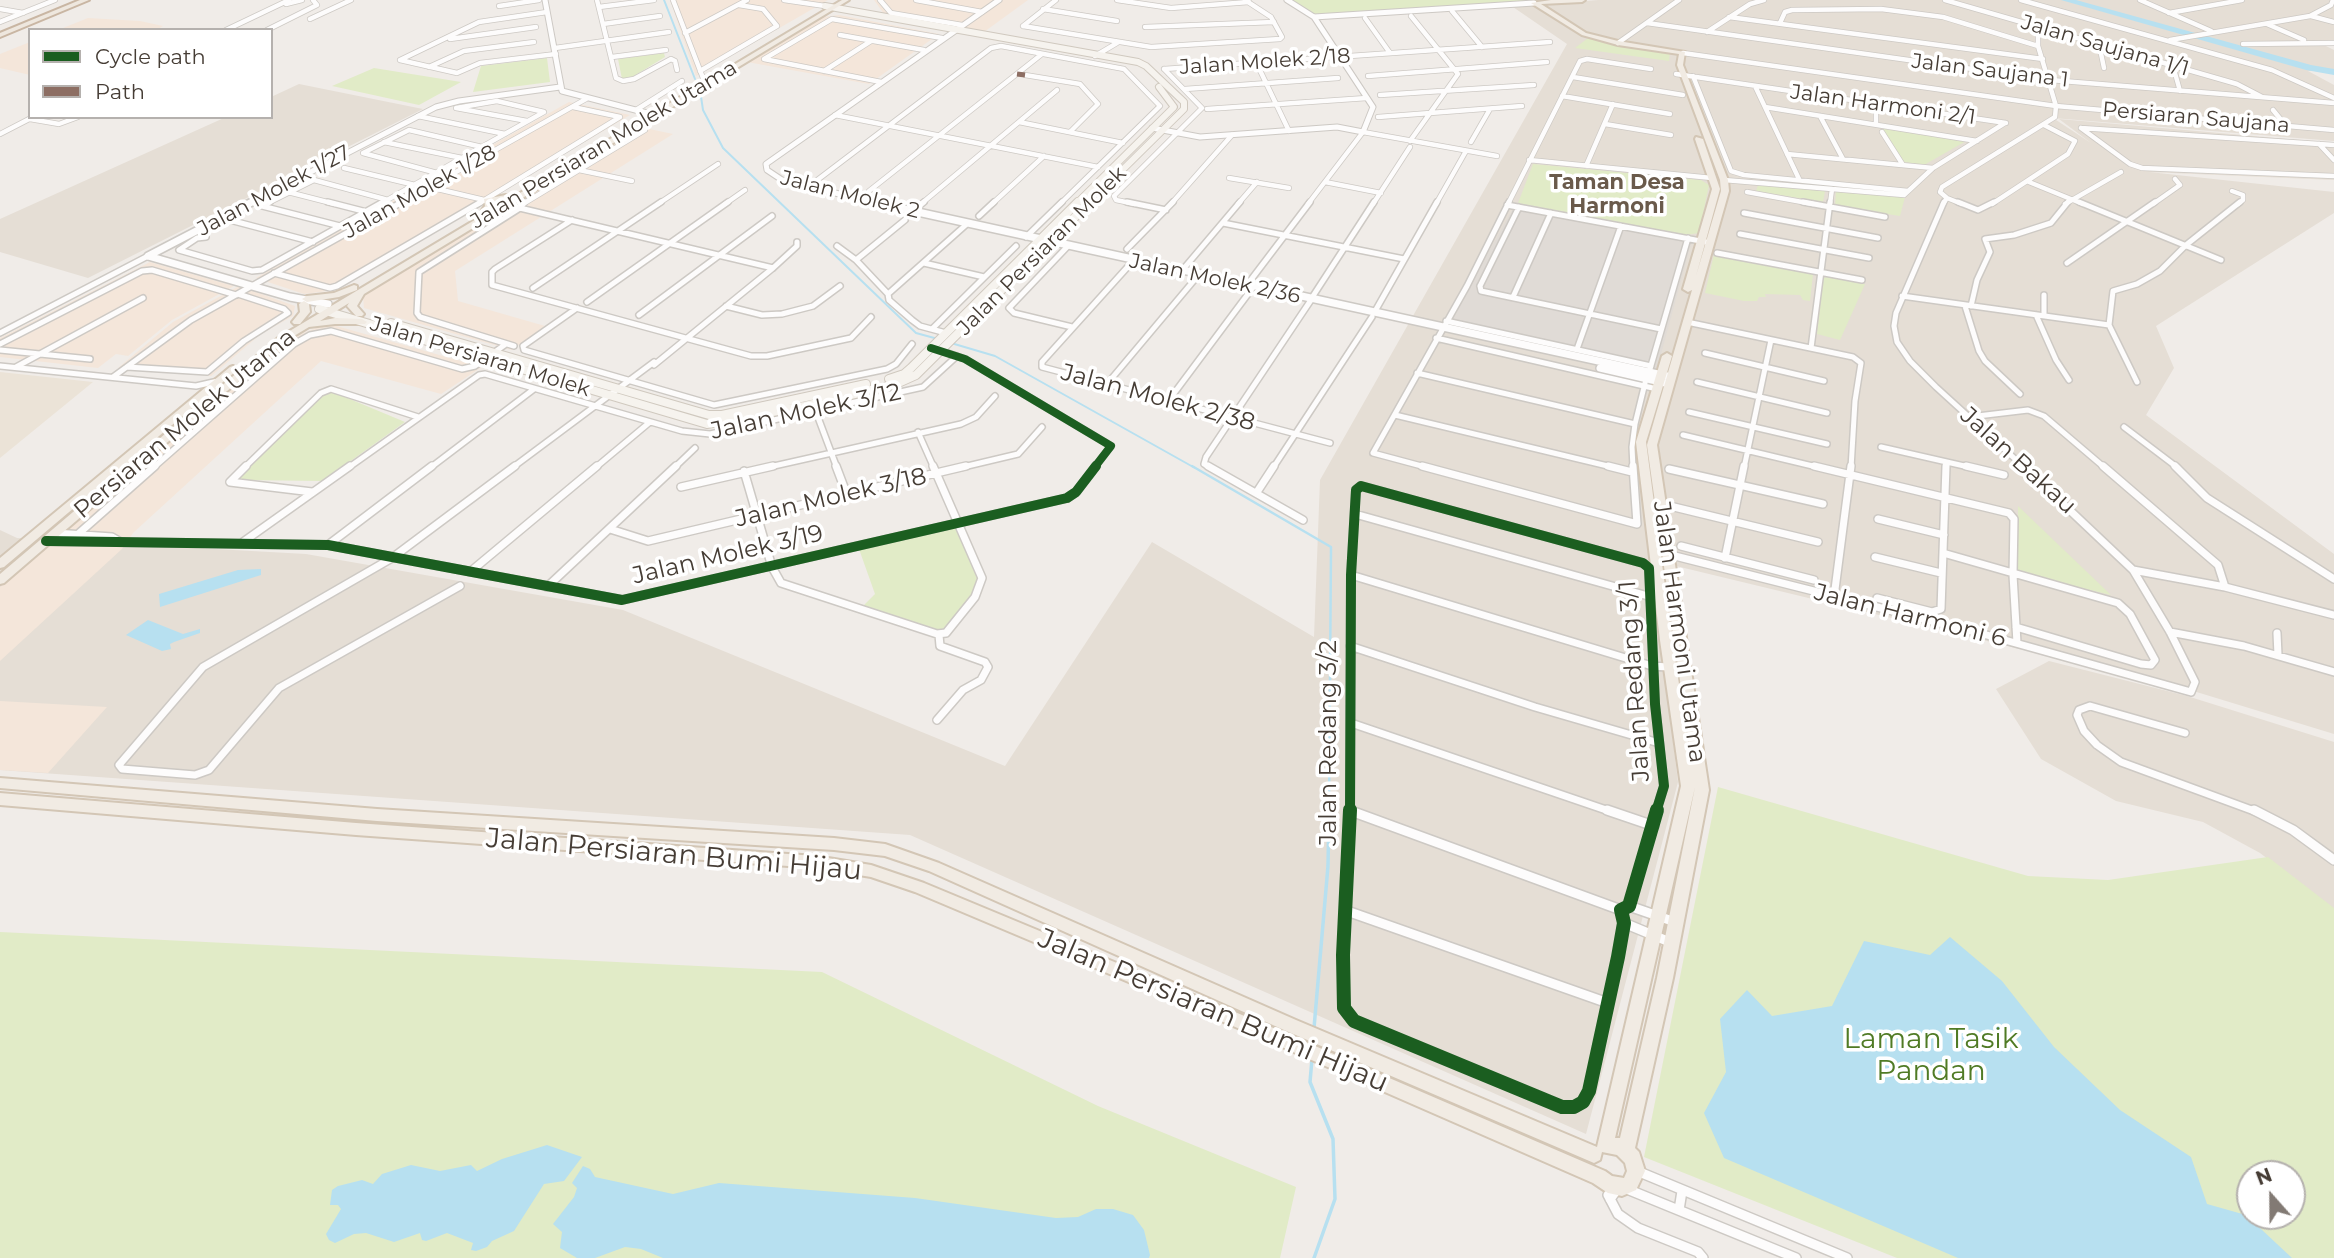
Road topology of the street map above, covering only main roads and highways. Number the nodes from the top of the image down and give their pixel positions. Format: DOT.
graph roads {
  1 [pos="72,0"];
  2 [pos="86,0"];
  3 [pos="846,0"];
  4 [pos="1582,0"];
  5 [pos="825,5"];
  6 [pos="0,32"];
  7 [pos="1096,55"];
  8 [pos="1679,74"];
  9 [pos="1683,95"];
  10 [pos="1712,178"];
  11 [pos="486,203"];
  12 [pos="502,204"];
  13 [pos="1043,241"];
  14 [pos="1706,242"];
  15 [pos="360,288"];
  16 [pos="327,308"];
  17 [pos="360,318"];
  18 [pos="297,326"];
  19 [pos="939,348"];
  20 [pos="1663,381"];
  21 [pos="50,537"];
  22 [pos="1662,553"];
  23 [pos="0,564"];
  24 [pos="0,580"];
  25 [pos="1678,671"];
  26 [pos="0,783"];
  27 [pos="144,794"];
  28 [pos="0,799"];
  29 [pos="267,806"];
  30 [pos="130,810"];
  31 [pos="254,821"];
  32 [pos="1288,1033"];
  33 [pos="1340,1055"];
  34 [pos="1599,1149"];
  35 [pos="1626,1150"];
  36 [pos="1599,1177"];
  1 -- 6 [label="highway"];
  2 -- 6 [label="highway"];
  3 -- 5 [label="main road, Jalan Persiaran Molek Utama"];
  4 -- 8 [label="main road, Jalan Harmoni Utama"];
  5 -- 7 [label="main road, Jalan Persiaran Molek"];
  5 -- 12 [label="main road, Jalan Persiaran Molek Utama"];
  5 -- 12 [label="main road, Jalan Persiaran Molek Utama"];
  7 -- 13 [label="main road, Jalan Persiaran Molek"];
  7 -- 13 [label="main road, Jalan Persiaran Molek"];
  8 -- 9 [label="main road, Jalan Harmoni Utama"];
  8 -- 14 [label="main road, Jalan Harmoni Utama"];
  9 -- 10 [label="main road, Jalan Harmoni Utama"];
  10 -- 14 [label="main road, Jalan Harmoni Utama"];
  11 -- 12 [label="main road, Jalan Persiaran Molek Utama"];
  11 -- 15 [label="main road, Jalan Persiaran Molek Utama"];
  12 -- 15 [label="main road, Jalan Persiaran Molek Utama"];
  13 -- 19 [label="main road, Jalan Persiaran Molek"];
  13 -- 19 [label="main road, Jalan Persiaran Molek"];
  14 -- 20 [label="main road, Jalan Harmoni Utama"];
  14 -- 20 [label="main road, Jalan Harmoni Utama"];
  15 -- 16 [label="main road, Persiaran Molek Utama"];
  15 -- 17 [label="main road"];
  15 -- 18 [label="main road"];
  16 -- 17 [label="main road, Jalan Persiaran Molek"];
  16 -- 18 [label="main road, Persiaran Molek Utama"];
  17 -- 18 [label="main road"];
  17 -- 19 [label="main road, Jalan Persiaran Molek"];
  17 -- 19 [label="main road, Jalan Persiaran Molek"];
  18 -- 21 [label="main road, Persiaran Molek Utama"];
  18 -- 23 [label="main road"];
  20 -- 22 [label="main road, Jalan Harmoni Utama"];
  21 -- 24 [label="main road"];
  22 -- 25 [label="main road, Jalan Harmoni Utama"];
  25 -- 34 [label="main road, Jalan Harmoni Utama"];
  25 -- 35 [label="main road, Jalan Harmoni Utama"];
  26 -- 27 [label="main road, Jalan Persiaran Bumi Hijau"];
  27 -- 29 [label="main road, Jalan Persiaran Bumi Hijau"];
  27 -- 30 [label="main road"];
  28 -- 30 [label="main road, Jalan Persiaran Bumi Hijau"];
  29 -- 31 [label="main road"];
  29 -- 32 [label="main road, Jalan Persiaran Bumi Hijau"];
  30 -- 31 [label="main road, Jalan Persiaran Bumi Hijau"];
  31 -- 32 [label="main road, Jalan Persiaran Bumi Hijau"];
  32 -- 33 [label="main road, Jalan Persiaran Bumi Hijau"];
  33 -- 34 [label="main road, Jalan Persiaran Bumi Hijau"];
  33 -- 36 [label="main road, Jalan Persiaran Bumi Hijau"];
  34 -- 35 [label="main road"];
  34 -- 36 [label="main road"];
  35 -- 36 [label="main road"];
}
